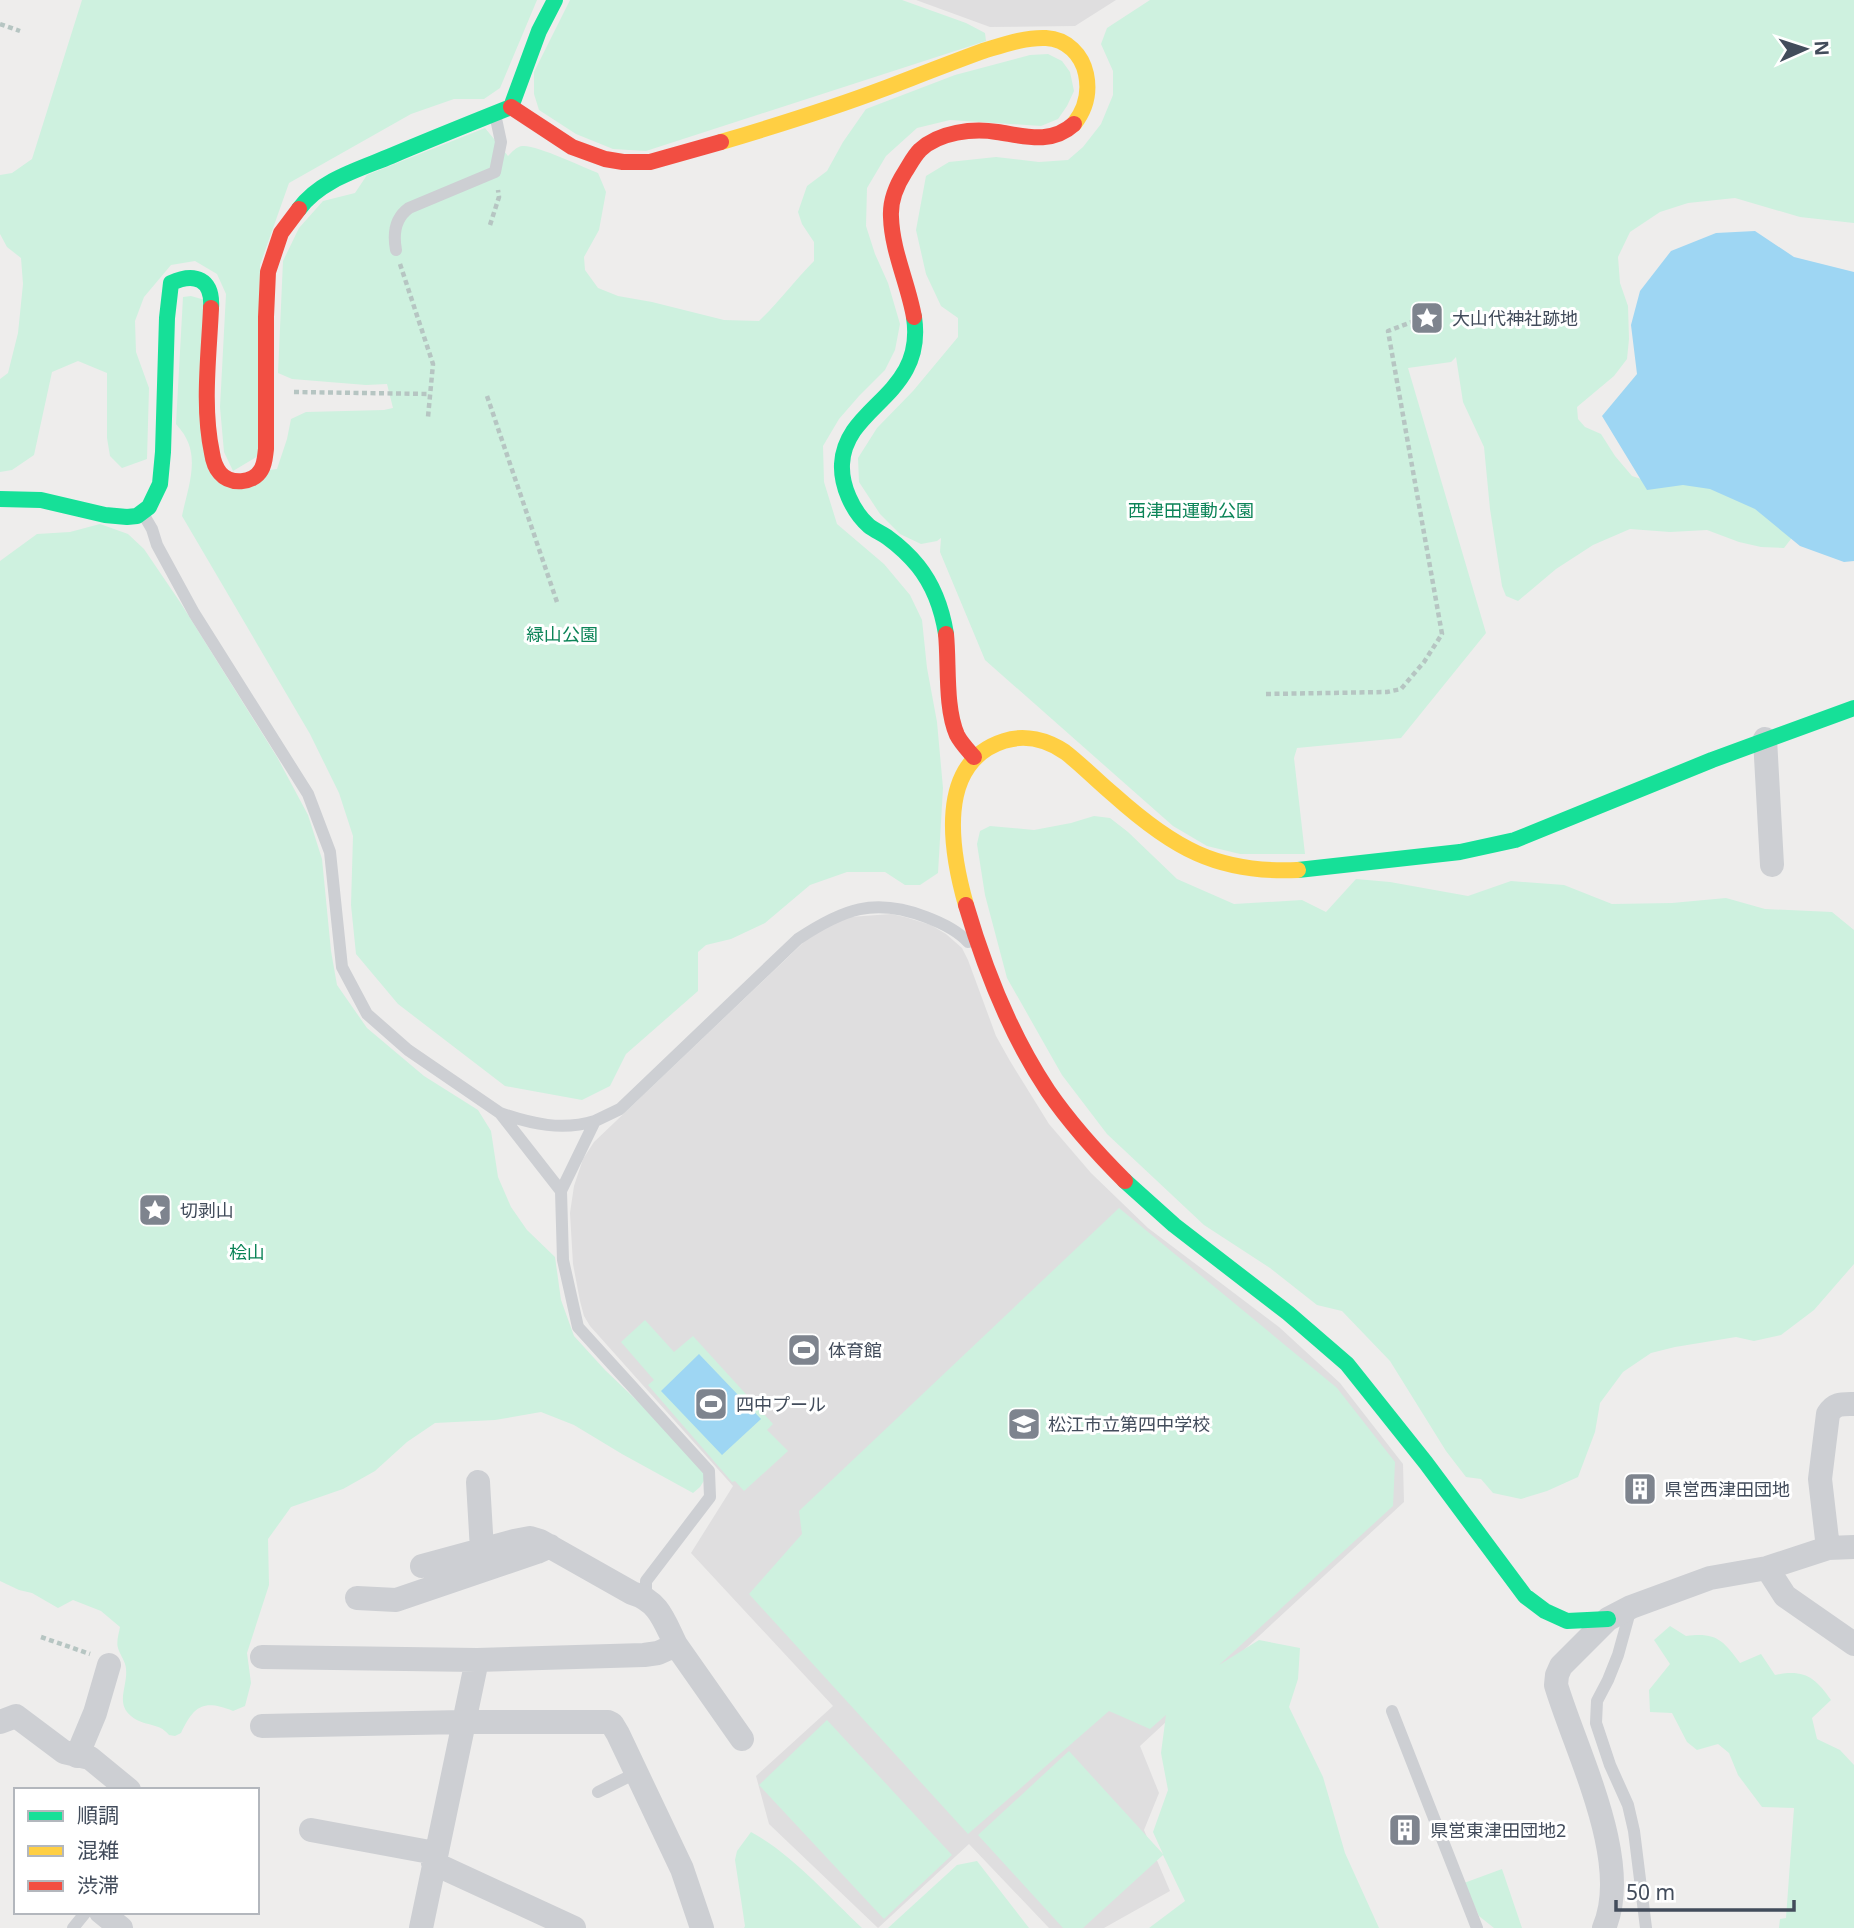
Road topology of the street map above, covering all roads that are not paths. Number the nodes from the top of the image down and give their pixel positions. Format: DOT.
graph roads {
  1 [pos="555,0"];
  2 [pos="511,107"];
  3 [pos="495,113"];
  4 [pos="396,250"];
  5 [pos="0,499"];
  6 [pos="142,512"];
  7 [pos="1854,708"];
  8 [pos="1765,739"];
  9 [pos="974,757"];
  10 [pos="1773,865"];
  11 [pos="983,957"];
  12 [pos="500,1113"];
  13 [pos="595,1121"];
  14 [pos="561,1191"];
  15 [pos="1854,1404"];
  16 [pos="478,1482"];
  17 [pos="550,1546"];
  18 [pos="1854,1547"];
  19 [pos="1828,1548"];
  20 [pos="482,1550"];
  21 [pos="422,1566"];
  22 [pos="1767,1568"];
  23 [pos="646,1597"];
  24 [pos="357,1598"];
  25 [pos="1631,1607"];
  26 [pos="1608,1619"];
  27 [pos="676,1644"];
  28 [pos="1854,1644"];
  29 [pos="262,1657"];
  30 [pos="477,1660"];
  31 [pos="109,1665"];
  32 [pos="1392,1711"];
  33 [pos="5,1714"];
  34 [pos="463,1722"];
  35 [pos="262,1726"];
  36 [pos="742,1739"];
  37 [pos="77,1756"];
  38 [pos="636,1773"];
  39 [pos="127,1788"];
  40 [pos="598,1792"];
  41 [pos="311,1830"];
  42 [pos="434,1858"];
  43 [pos="84,1914"];
  44 [pos="103,1914"];
  45 [pos="73,1928"];
  46 [pos="121,1928"];
  47 [pos="421,1928"];
  48 [pos="574,1928"];
  49 [pos="702,1928"];
  50 [pos="1477,1928"];
  51 [pos="1604,1928"];
  52 [pos="1646,1928"];
  1 -- 2 [label="street"];
  2 -- 3 [label="street"];
  2 -- 9 [label="street"];
  3 -- 4 [label="lane"];
  3 -- 6 [label="street"];
  5 -- 6 [label="street"];
  6 -- 12 [label="lane"];
  7 -- 8 [label="street"];
  8 -- 9 [label="street"];
  8 -- 10 [label="street"];
  9 -- 11 [label="street"];
  11 -- 13 [label="lane"];
  11 -- 26 [label="street"];
  12 -- 13 [label="lane"];
  12 -- 14 [label="lane"];
  13 -- 14 [label="lane"];
  14 -- 23 [label="lane"];
  15 -- 19 [label="street"];
  16 -- 20 [label="street"];
  17 -- 20 [label="street"];
  17 -- 23 [label="street"];
  17 -- 24 [label="street"];
  18 -- 19 [label="street"];
  19 -- 22 [label="street"];
  20 -- 21 [label="street"];
  22 -- 25 [label="street"];
  22 -- 28 [label="street"];
  23 -- 27 [label="street"];
  25 -- 26 [label="street"];
  25 -- 52 [label="lane"];
  26 -- 51 [label="street"];
  27 -- 30 [label="street"];
  27 -- 36 [label="street"];
  29 -- 30 [label="street"];
  30 -- 34 [label="street"];
  31 -- 37 [label="street"];
  32 -- 50 [label="lane"];
  33 -- 37 [label="street"];
  34 -- 35 [label="street"];
  34 -- 38 [label="street"];
  34 -- 42 [label="street"];
  37 -- 39 [label="street"];
  38 -- 40 [label="lane"];
  38 -- 49 [label="street"];
  41 -- 42 [label="street"];
  42 -- 47 [label="street"];
  42 -- 48 [label="street"];
  43 -- 45 [label="lane"];
  44 -- 46 [label="street"];
}
